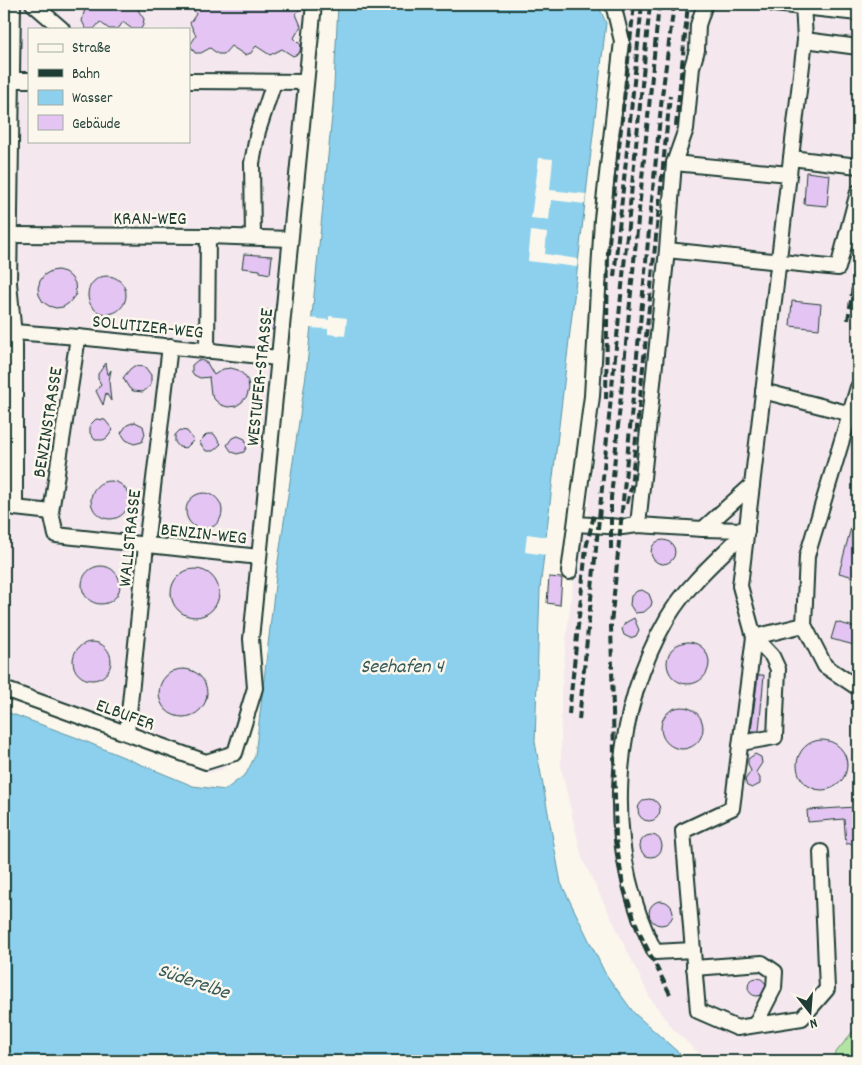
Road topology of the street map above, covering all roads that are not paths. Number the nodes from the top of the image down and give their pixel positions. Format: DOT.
graph roads {
  1 [pos="13,4"];
  2 [pos="34,4"];
  3 [pos="314,4"];
  4 [pos="613,4"];
  5 [pos="704,4"];
  6 [pos="774,4"];
  7 [pos="803,5"];
  8 [pos="858,13"];
  9 [pos="61,28"];
  10 [pos="805,40"];
  11 [pos="858,47"];
  12 [pos="12,80"];
  13 [pos="28,80"];
  14 [pos="190,81"];
  15 [pos="274,82"];
  16 [pos="306,82"];
  17 [pos="791,158"];
  18 [pos="674,163"];
  19 [pos="858,166"];
  20 [pos="789,174"];
  21 [pos="858,192"];
  22 [pos="10,234"];
  23 [pos="208,236"];
  24 [pos="253,237"];
  25 [pos="290,239"];
  26 [pos="667,250"];
  27 [pos="778,262"];
  28 [pos="14,332"];
  29 [pos="78,337"];
  30 [pos="170,346"];
  31 [pos="207,350"];
  32 [pos="278,358"];
  33 [pos="858,387"];
  34 [pos="763,391"];
  35 [pos="850,414"];
  36 [pos="9,446"];
  37 [pos="752,485"];
  38 [pos="51,512"];
  39 [pos="576,524"];
  40 [pos="638,524"];
  41 [pos="703,529"];
  42 [pos="747,530"];
  43 [pos="146,544"];
  44 [pos="259,557"];
  45 [pos="569,572"];
  46 [pos="804,625"];
  47 [pos="754,637"];
  48 [pos="858,688"];
  49 [pos="4,689"];
  50 [pos="126,733"];
  51 [pos="740,743"];
  52 [pos="235,753"];
  53 [pos="821,852"];
  54 [pos="692,950"];
  55 [pos="694,968"];
  56 [pos="756,1025"];
  1 -- 12 [label="lane"];
  2 -- 9 [label="lane"];
  3 -- 16 [label="lane, WESTUFER-STRASSE"];
  4 -- 39 [label="lane"];
  5 -- 18 [label="lane"];
  6 -- 7 [label="lane"];
  7 -- 8 [label="lane"];
  7 -- 10 [label="lane"];
  10 -- 11 [label="lane"];
  10 -- 17 [label="lane"];
  12 -- 13 [label="lane"];
  12 -- 22 [label="lane"];
  14 -- 15 [label="lane"];
  15 -- 16 [label="lane"];
  15 -- 24 [label="lane"];
  16 -- 25 [label="lane, WESTUFER-STRASSE"];
  17 -- 19 [label="lane"];
  17 -- 20 [label="lane"];
  18 -- 20 [label="lane"];
  18 -- 26 [label="lane"];
  20 -- 27 [label="lane"];
  21 -- 27 [label="lane"];
  22 -- 23 [label="lane, KRAN-WEG"];
  22 -- 28 [label="lane"];
  23 -- 24 [label="lane, KRAN-WEG"];
  23 -- 31 [label="lane"];
  24 -- 25 [label="lane, KRAN-WEG"];
  25 -- 32 [label="lane, WESTUFER-STRASSE"];
  26 -- 27 [label="lane"];
  26 -- 40 [label="lane"];
  27 -- 34 [label="lane"];
  28 -- 29 [label="lane, SOLUTIZER-WEG"];
  28 -- 36 [label="lane"];
  29 -- 30 [label="lane, SOLUTIZER-WEG"];
  29 -- 38 [label="lane, BENZINSTRASSE"];
  30 -- 31 [label="lane, SOLUTIZER-WEG"];
  30 -- 43 [label="lane, WALLSTRASSE"];
  31 -- 32 [label="lane, SOLUTIZER-WEG"];
  32 -- 44 [label="lane, WESTUFER-STRASSE"];
  33 -- 35 [label="lane"];
  34 -- 35 [label="lane"];
  34 -- 37 [label="lane"];
  35 -- 46 [label="lane"];
  36 -- 38 [label="lane"];
  37 -- 41 [label="lane"];
  37 -- 42 [label="lane"];
  38 -- 43 [label="lane, BENZIN-WEG"];
  39 -- 40 [label="lane"];
  39 -- 45 [label="lane"];
  40 -- 41 [label="lane"];
  41 -- 42 [label="lane"];
  42 -- 47 [label="lane"];
  42 -- 54 [label="lane"];
  43 -- 44 [label="lane, BENZIN-WEG"];
  43 -- 50 [label="lane, WALLSTRASSE"];
  44 -- 52 [label="lane, WESTUFER-STRASSE"];
  46 -- 47 [label="lane"];
  46 -- 48 [label="lane"];
  47 -- 51 [label="lane"];
  47 -- 51 [label="lane"];
  49 -- 50 [label="lane, ELBUFER"];
  50 -- 52 [label="lane, ELBUFER"];
  51 -- 54 [label="lane"];
  53 -- 56 [label="lane"];
  54 -- 55 [label="lane"];
  55 -- 56 [label="lane"];
  55 -- 56 [label="lane"];
}
